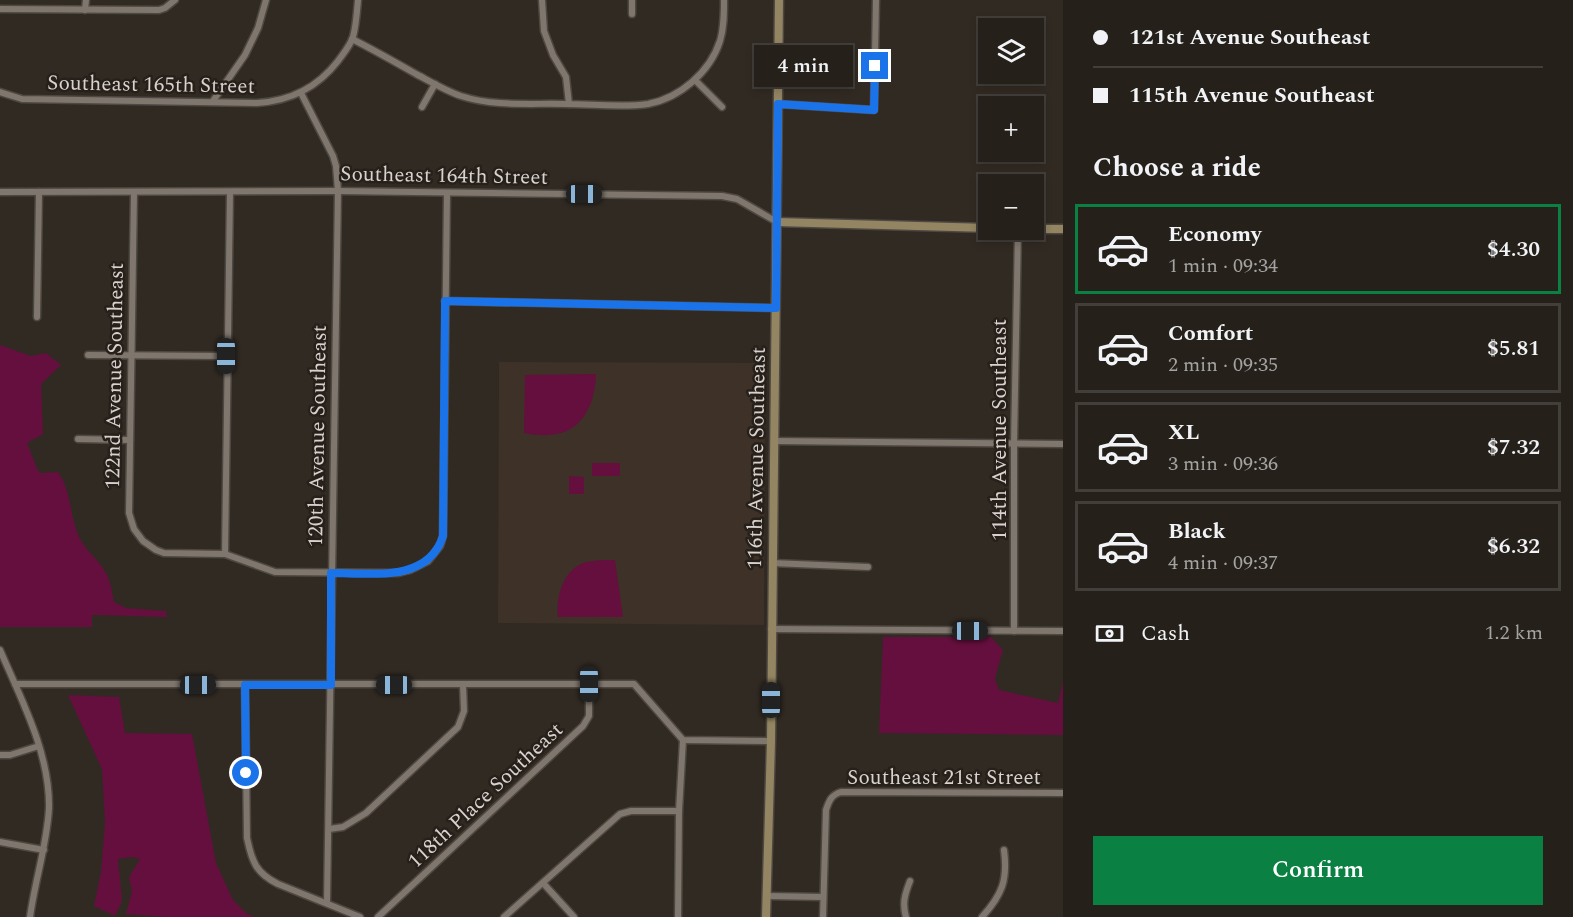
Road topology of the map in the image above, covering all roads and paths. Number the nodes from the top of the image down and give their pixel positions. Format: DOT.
graph roads {
  1 [pos="86,0"];
  2 [pos="175,0"];
  3 [pos="266,0"];
  4 [pos="357,0"];
  5 [pos="542,0"];
  6 [pos="632,0"];
  7 [pos="724,0"];
  8 [pos="779,0"];
  9 [pos="876,0"];
  10 [pos="0,9"];
  11 [pos="86,10"];
  12 [pos="632,14"];
  13 [pos="352,39"];
  14 [pos="695,80"];
  15 [pos="435,84"];
  16 [pos="0,92"];
  17 [pos="301,93"];
  18 [pos="213,101"];
  19 [pos="569,104"];
  20 [pos="778,104"];
  21 [pos="422,107"];
  22 [pos="722,107"];
  23 [pos="338,191"];
  24 [pos="0,192"];
  25 [pos="39,192"];
  26 [pos="134,192"];
  27 [pos="230,192"];
  28 [pos="447,193"];
  29 [pos="777,222"];
  30 [pos="978,228"];
  31 [pos="1044,229"];
  32 [pos="1063,229"];
  33 [pos="1018,240"];
  34 [pos="445,301"];
  35 [pos="776,308"];
  36 [pos="37,317"];
  37 [pos="88,355"];
  38 [pos="131,355"];
  39 [pos="226,356"];
  40 [pos="78,439"];
  41 [pos="130,440"];
  42 [pos="774,441"];
  43 [pos="1063,444"];
  44 [pos="1014,445"];
  45 [pos="225,554"];
  46 [pos="772,563"];
  47 [pos="868,567"];
  48 [pos="331,573"];
  49 [pos="771,629"];
  50 [pos="1063,631"];
  51 [pos="1014,632"];
  52 [pos="0,650"];
  53 [pos="15,684"];
  54 [pos="589,684"];
  55 [pos="245,685"];
  56 [pos="331,685"];
  57 [pos="463,685"];
  58 [pos="683,740"];
  59 [pos="771,741"];
  60 [pos="39,746"];
  61 [pos="0,755"];
  62 [pos="1063,793"];
  63 [pos="679,811"];
  64 [pos="329,829"];
  65 [pos="0,842"];
  66 [pos="44,850"];
  67 [pos="1004,850"];
  68 [pos="910,881"];
  69 [pos="543,882"];
  70 [pos="767,896"];
  71 [pos="823,897"];
  72 [pos="327,902"];
  73 [pos="30,917"];
  74 [pos="360,917"];
  75 [pos="378,917"];
  76 [pos="504,917"];
  77 [pos="574,917"];
  78 [pos="678,917"];
  79 [pos="766,917"];
  80 [pos="823,917"];
  81 [pos="906,917"];
  82 [pos="982,917"];
  1 -- 11 [label="street"];
  2 -- 11 [label="street"];
  3 -- 18 [label="street"];
  4 -- 13 [label="street"];
  5 -- 19 [label="street"];
  6 -- 12 [label="street"];
  7 -- 14 [label="street"];
  8 -- 20 [label="street, 116th Avenue Southeast"];
  9 -- 20 [label="street"];
  10 -- 11 [label="street"];
  13 -- 15 [label="street"];
  13 -- 17 [label="street"];
  14 -- 19 [label="street"];
  14 -- 22 [label="street"];
  15 -- 19 [label="street"];
  15 -- 21 [label="street"];
  16 -- 18 [label="street, Southeast 165th Street"];
  17 -- 18 [label="street, Southeast 165th Street"];
  17 -- 23 [label="street, 120th Avenue Southeast"];
  20 -- 29 [label="street, 116th Avenue Southeast"];
  23 -- 27 [label="street, Southeast 164th Street"];
  23 -- 28 [label="street, Southeast 164th Street"];
  23 -- 48 [label="street, 120th Avenue Southeast"];
  24 -- 25 [label="street, Southeast 164th Street"];
  25 -- 26 [label="street, Southeast 164th Street"];
  25 -- 36 [label="street"];
  26 -- 27 [label="street, Southeast 164th Street"];
  26 -- 38 [label="street, 122nd Avenue Southeast"];
  27 -- 39 [label="street"];
  28 -- 29 [label="street, Southeast 164th Street"];
  28 -- 34 [label="street"];
  29 -- 30 [label="street, Southeast 164th Street"];
  29 -- 35 [label="street, 116th Avenue Southeast"];
  31 -- 32 [label="street"];
  33 -- 44 [label="street, 114th Avenue Southeast"];
  34 -- 35 [label="street"];
  34 -- 48 [label="street"];
  35 -- 42 [label="street, 116th Avenue Southeast"];
  37 -- 38 [label="street"];
  38 -- 39 [label="street"];
  38 -- 41 [label="street, 122nd Avenue Southeast"];
  39 -- 45 [label="street"];
  40 -- 41 [label="street"];
  41 -- 45 [label="street, 122nd Avenue Southeast"];
  42 -- 44 [label="street"];
  42 -- 46 [label="street, 116th Avenue Southeast"];
  43 -- 44 [label="street"];
  44 -- 51 [label="street, 114th Avenue Southeast"];
  45 -- 48 [label="street"];
  46 -- 47 [label="street"];
  46 -- 49 [label="street, 116th Avenue Southeast"];
  48 -- 56 [label="street, 120th Avenue Southeast"];
  49 -- 51 [label="street"];
  49 -- 59 [label="street, 116th Avenue Southeast"];
  50 -- 51 [label="street"];
  52 -- 53 [label="street"];
  53 -- 55 [label="street"];
  53 -- 60 [label="street"];
  54 -- 57 [label="street"];
  54 -- 58 [label="street"];
  54 -- 75 [label="street, 118th Place Southeast"];
  55 -- 56 [label="street"];
  55 -- 72 [label="street"];
  56 -- 57 [label="street"];
  56 -- 64 [label="street, 120th Avenue Southeast"];
  57 -- 64 [label="street"];
  58 -- 59 [label="street"];
  58 -- 63 [label="street"];
  59 -- 70 [label="street, 116th Avenue Southeast"];
  60 -- 61 [label="street"];
  60 -- 66 [label="street"];
  62 -- 71 [label="street, Southeast 21st Street"];
  63 -- 69 [label="street"];
  63 -- 78 [label="street"];
  64 -- 72 [label="street, 120th Avenue Southeast"];
  65 -- 66 [label="street"];
  66 -- 73 [label="street"];
  67 -- 82 [label="street"];
  68 -- 81 [label="street"];
  69 -- 76 [label="street"];
  69 -- 77 [label="street"];
  70 -- 71 [label="street"];
  70 -- 79 [label="street, 116th Avenue Southeast"];
  71 -- 80 [label="street"];
  72 -- 74 [label="street"];
}
